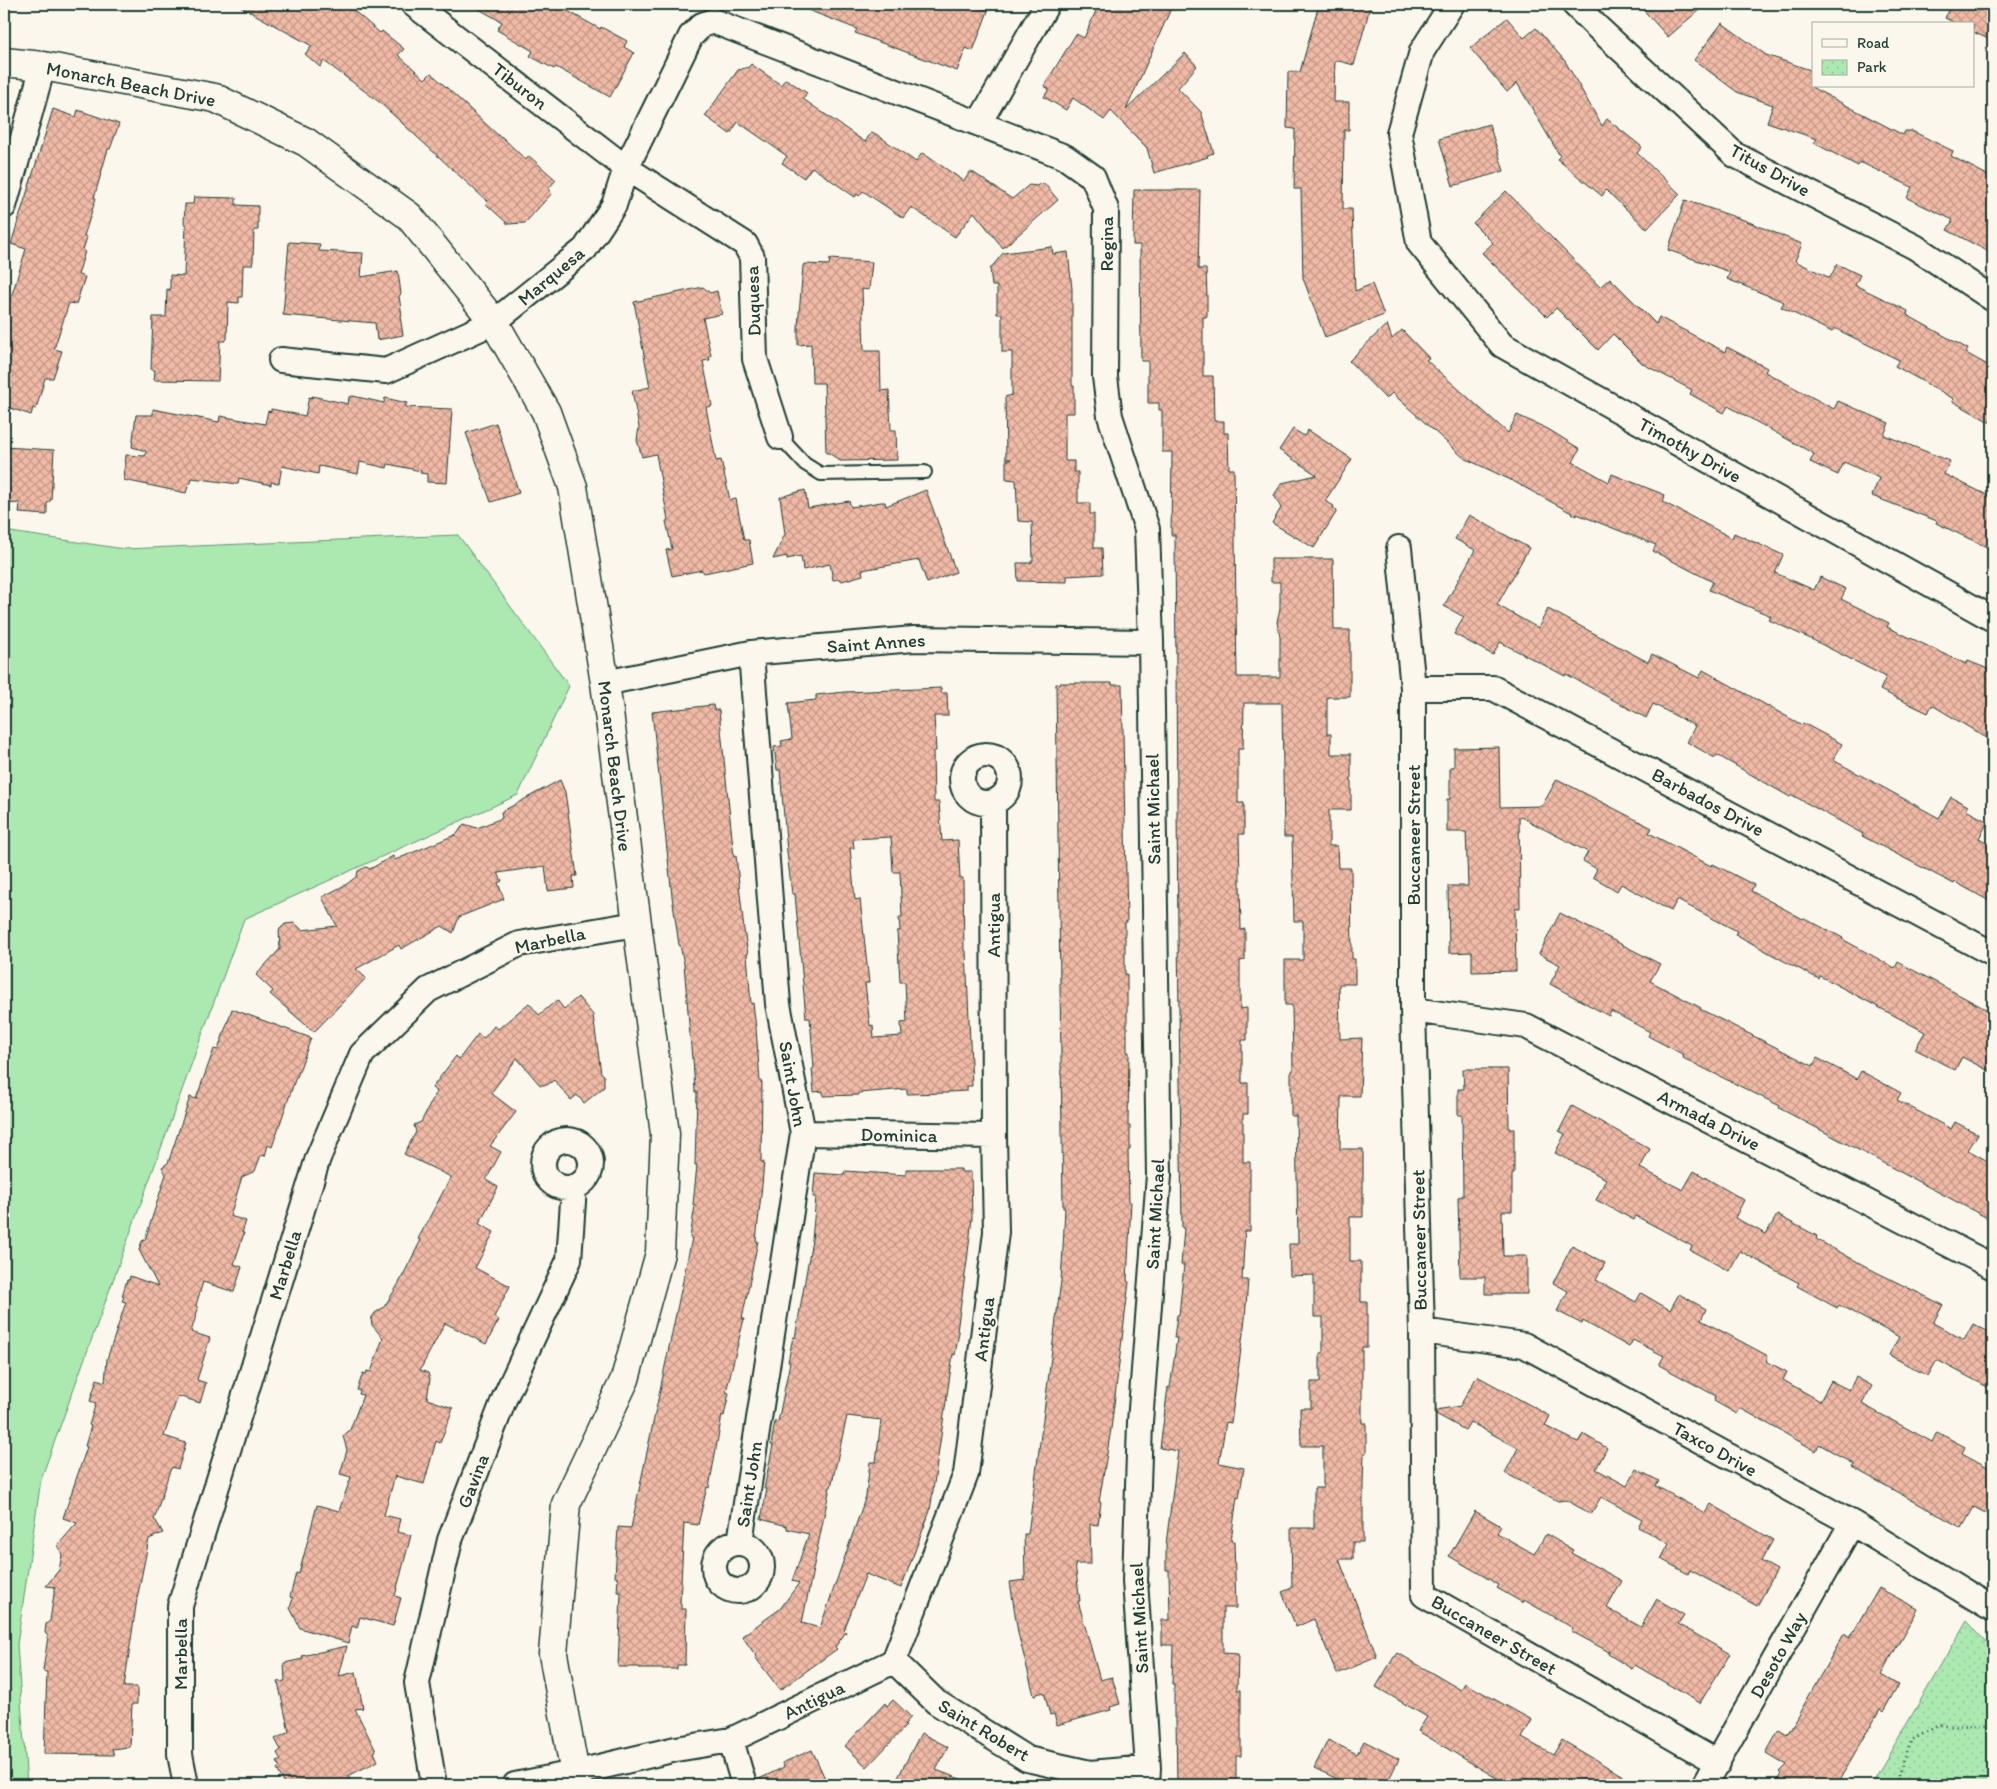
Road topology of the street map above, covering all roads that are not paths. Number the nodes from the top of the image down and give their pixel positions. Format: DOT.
graph roads {
  1 [pos="413,4"];
  2 [pos="1046,4"];
  3 [pos="1452,4"];
  4 [pos="1574,4"];
  5 [pos="702,24"];
  6 [pos="4,62"];
  7 [pos="43,66"];
  8 [pos="979,123"];
  9 [pos="626,168"];
  10 [pos="4,206"];
  11 [pos="1993,299"];
  12 [pos="494,322"];
  13 [pos="281,360"];
  14 [pos="780,437"];
  15 [pos="925,472"];
  16 [pos="1399,548"];
  17 [pos="1993,619"];
  18 [pos="1151,642"];
  19 [pos="751,653"];
  20 [pos="605,683"];
  21 [pos="1413,688"];
  22 [pos="993,803"];
  23 [pos="636,924"];
  24 [pos="1993,954"];
  25 [pos="1413,1010"];
  26 [pos="804,1133"];
  27 [pos="994,1136"];
  28 [pos="574,1187"];
  29 [pos="1993,1267"];
  30 [pos="1422,1331"];
  31 [pos="1852,1524"];
  32 [pos="740,1542"];
  33 [pos="1993,1609"];
  34 [pos="894,1661"];
  35 [pos="732,1740"];
  36 [pos="1718,1763"];
  37 [pos="1148,1777"];
  38 [pos="576,1779"];
  39 [pos="186,1785"];
  40 [pos="434,1785"];
  41 [pos="515,1785"];
  42 [pos="744,1785"];
  43 [pos="1704,1785"];
  1 -- 9 [label="street, Tiburon"];
  2 -- 8 [label="street"];
  3 -- 17 [label="street, Timothy Drive"];
  4 -- 11 [label="street, Titus Drive"];
  5 -- 8 [label="street, Regina"];
  5 -- 9 [label="street, Marquesa"];
  6 -- 7 [label="street, Monarch Beach Drive"];
  7 -- 10 [label="street"];
  7 -- 12 [label="street, Monarch Beach Drive"];
  8 -- 18 [label="street, Regina"];
  9 -- 12 [label="street, Marquesa"];
  9 -- 14 [label="street, Duquesa"];
  12 -- 13 [label="street, Marquesa"];
  12 -- 20 [label="street, Monarch Beach Drive"];
  14 -- 15 [label="lane"];
  16 -- 21 [label="street, Buccaneer Street"];
  18 -- 19 [label="street, Saint Annes"];
  18 -- 37 [label="street, Saint Michael"];
  19 -- 20 [label="street, Saint Annes"];
  19 -- 26 [label="street, Saint John"];
  20 -- 23 [label="street, Monarch Beach Drive"];
  21 -- 24 [label="street, Barbados Drive"];
  21 -- 25 [label="street, Buccaneer Street"];
  22 -- 27 [label="street, Antigua"];
  23 -- 38 [label="street, Monarch Beach Drive"];
  23 -- 39 [label="street, Marbella"];
  25 -- 29 [label="street, Armada Drive"];
  25 -- 30 [label="street, Buccaneer Street"];
  26 -- 27 [label="street, Dominica"];
  26 -- 32 [label="street, Saint John"];
  27 -- 34 [label="street, Antigua"];
  28 -- 40 [label="street, Gavina"];
  30 -- 31 [label="street, Taxco Drive"];
  30 -- 36 [label="street, Buccaneer Street"];
  31 -- 33 [label="street, Taxco Drive"];
  31 -- 36 [label="street, Desoto Way"];
  34 -- 35 [label="street, Antigua"];
  34 -- 37 [label="street, Saint Robert"];
  35 -- 38 [label="street, Antigua"];
  35 -- 42 [label="street"];
  36 -- 43 [label="street, Desoto Way"];
  38 -- 41 [label="street, Antigua"];
}
